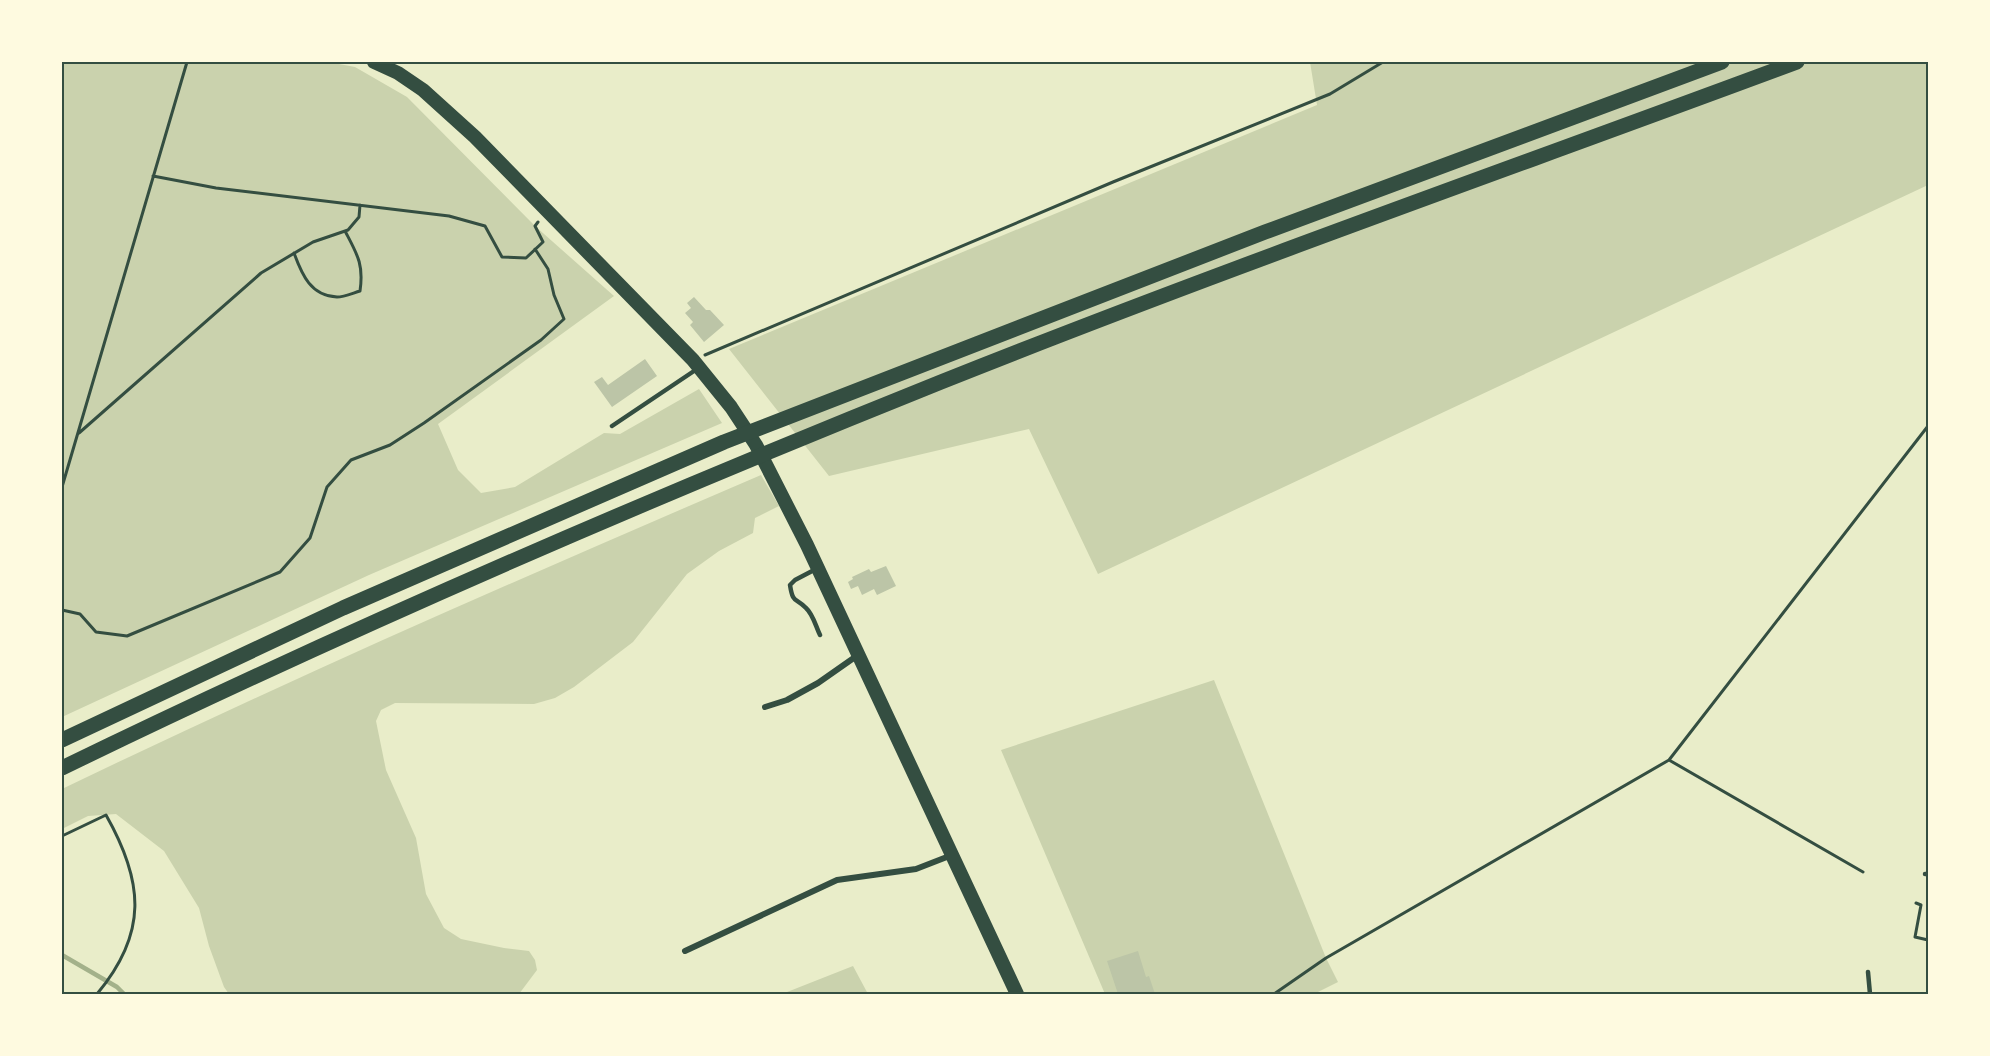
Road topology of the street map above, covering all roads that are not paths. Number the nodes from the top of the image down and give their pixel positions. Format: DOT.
graph roads {
  1 [pos="374,62"];
  2 [pos="1722,62"];
  3 [pos="1797,62"];
  4 [pos="696,364"];
  5 [pos="612,426"];
  6 [pos="818,568"];
  7 [pos="820,635"];
  8 [pos="860,654"];
  9 [pos="765,707"];
  10 [pos="62,740"];
  11 [pos="62,768"];
  12 [pos="952,855"];
  13 [pos="685,951"];
  14 [pos="1868,972"];
  15 [pos="1017,994"];
  16 [pos="1870,994"];
  1 -- 4 [label="main road"];
  2 -- 10 [label="highway"];
  3 -- 11 [label="highway"];
  4 -- 5 [label="lane"];
  4 -- 6 [label="main road"];
  6 -- 7 [label="lane"];
  6 -- 8 [label="main road"];
  8 -- 9 [label="street"];
  8 -- 12 [label="main road"];
  12 -- 13 [label="street"];
  12 -- 15 [label="main road"];
  14 -- 16 [label="lane"];
}
